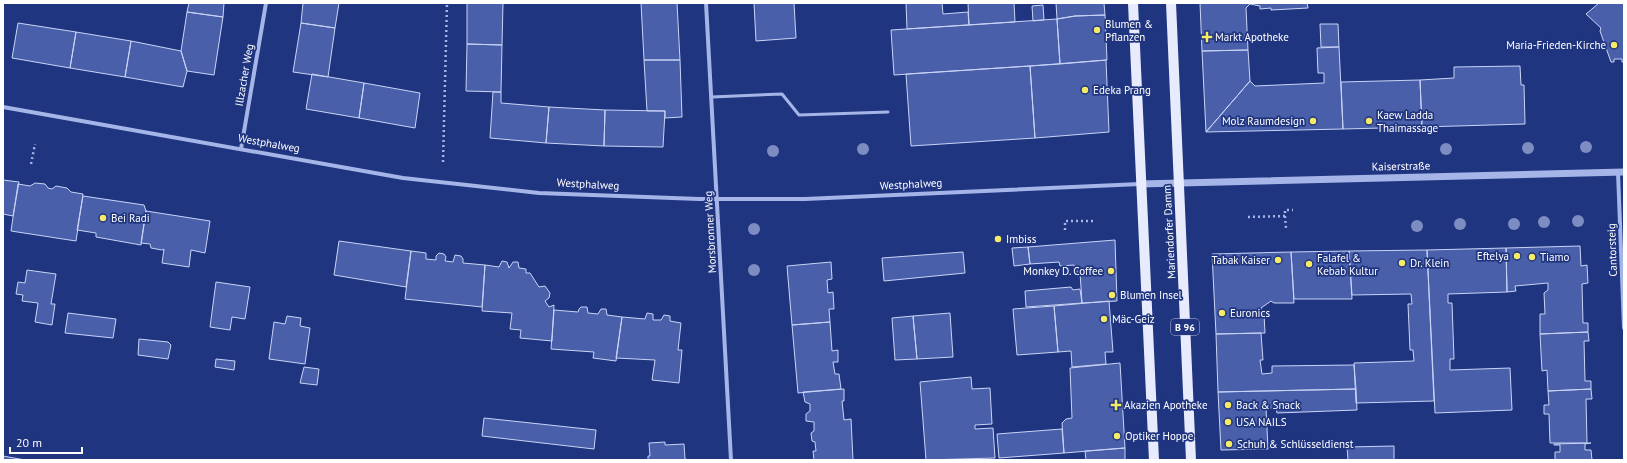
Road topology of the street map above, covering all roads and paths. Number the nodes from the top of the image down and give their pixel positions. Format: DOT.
graph roads {
  1 [pos="266,3"];
  2 [pos="447,3"];
  3 [pos="706,3"];
  4 [pos="1133,3"];
  5 [pos="1170,3"];
  6 [pos="712,97"];
  7 [pos="3,107"];
  8 [pos="888,112"];
  9 [pos="35,144"];
  10 [pos="240,149"];
  11 [pos="443,162"];
  12 [pos="31,164"];
  13 [pos="1621,172"];
  14 [pos="1179,183"];
  15 [pos="1140,184"];
  16 [pos="717,199"];
  17 [pos="1293,210"];
  18 [pos="1285,216"];
  19 [pos="1248,217"];
  20 [pos="1093,221"];
  21 [pos="1286,228"];
  22 [pos="1065,230"];
  23 [pos="1624,328"];
  24 [pos="731,460"];
  25 [pos="1154,460"];
  26 [pos="1191,460"];
  1 -- 10 [label="street, Illzacher Weg"];
  2 -- 11 [label="path"];
  3 -- 6 [label="street, Morsbronner Weg"];
  4 -- 15 [label="main road"];
  5 -- 14 [label="main road, Mariendorfer Damm / B 96"];
  6 -- 8 [label="lane"];
  6 -- 16 [label="street, Morsbronner Weg"];
  7 -- 10 [label="street, Westphalweg"];
  9 -- 12 [label="path"];
  10 -- 16 [label="street, Westphalweg"];
  13 -- 14 [label="street, Kaiserstraße"];
  13 -- 23 [label="street, Cantorsteig"];
  14 -- 15 [label="street, Westphalweg"];
  14 -- 26 [label="main road, Mariendorfer Damm / B 96"];
  15 -- 16 [label="street, Westphalweg"];
  15 -- 25 [label="main road"];
  16 -- 24 [label="street, Morsbronner Weg"];
  17 -- 18 [label="path"];
  18 -- 19 [label="path"];
  18 -- 21 [label="path"];
  20 -- 22 [label="path"];
}
